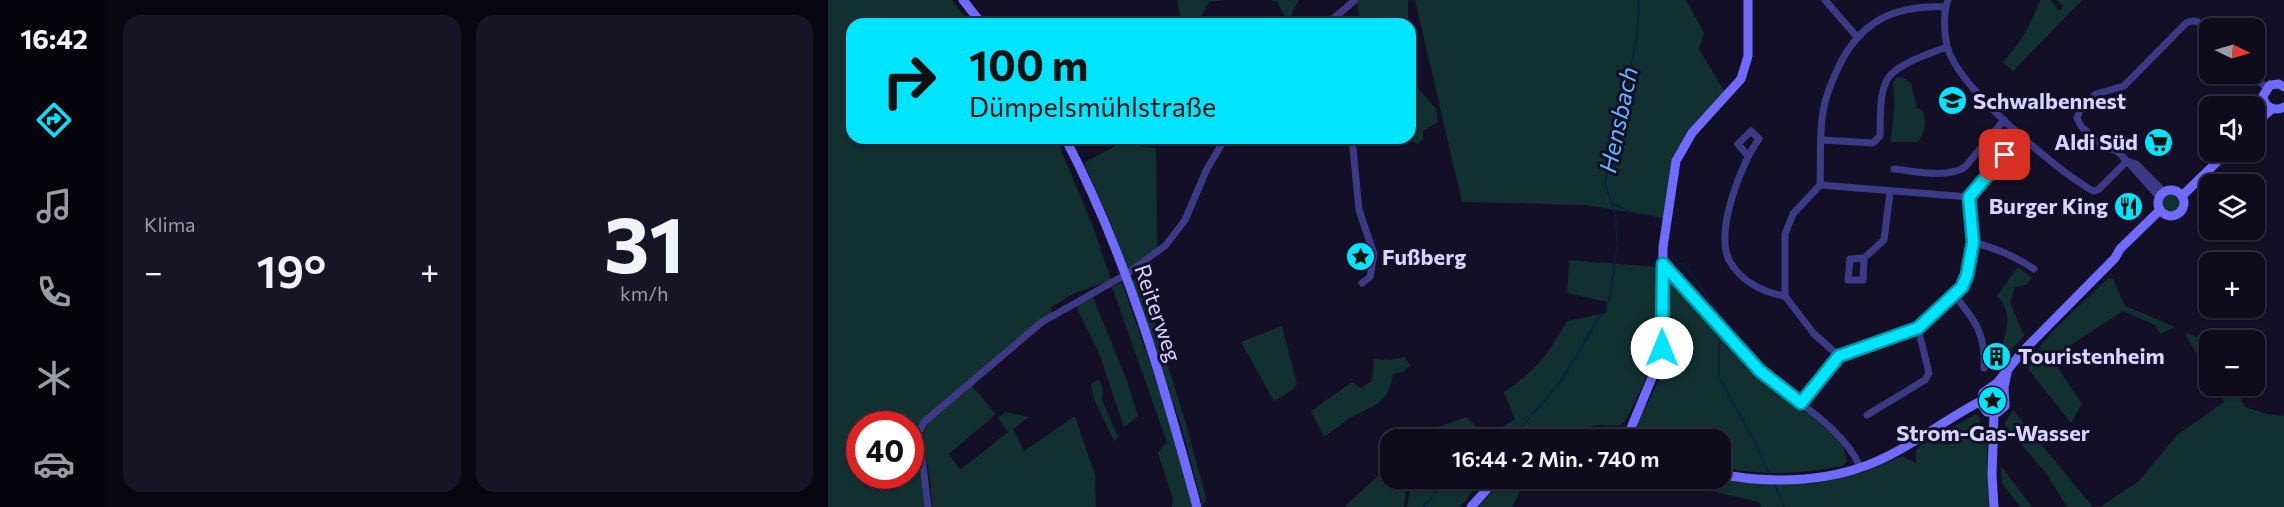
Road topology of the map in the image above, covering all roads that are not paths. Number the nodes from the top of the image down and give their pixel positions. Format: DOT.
graph roads {
  1 [pos="963,0"];
  2 [pos="1355,0"];
  3 [pos="1748,0"];
  4 [pos="1826,0"];
  5 [pos="1946,4"];
  6 [pos="977,18"];
  7 [pos="1334,18"];
  8 [pos="2199,22"];
  9 [pos="1857,37"];
  10 [pos="1947,46"];
  11 [pos="2262,84"];
  12 [pos="2284,86"];
  13 [pos="2267,88"];
  14 [pos="2268,106"];
  15 [pos="2284,107"];
  16 [pos="2265,108"];
  17 [pos="2265,110"];
  18 [pos="2004,120"];
  19 [pos="2020,137"];
  20 [pos="1822,140"];
  21 [pos="1068,144"];
  22 [pos="1222,144"];
  23 [pos="1353,144"];
  24 [pos="1747,155"];
  25 [pos="2127,160"];
  26 [pos="2209,162"];
  27 [pos="2216,162"];
  28 [pos="1894,169"];
  29 [pos="1820,185"];
  30 [pos="1890,192"];
  31 [pos="2180,194"];
  32 [pos="2162,195"];
  33 [pos="1969,197"];
  34 [pos="2162,212"];
  35 [pos="1973,242"];
  36 [pos="1864,258"];
  37 [pos="1663,264"];
  38 [pos="2034,269"];
  39 [pos="1125,275"];
  40 [pos="1362,284"];
  41 [pos="1954,295"];
  42 [pos="1785,296"];
  43 [pos="1918,328"];
  44 [pos="1839,356"];
  45 [pos="1984,368"];
  46 [pos="2007,373"];
  47 [pos="1992,388"];
  48 [pos="2004,395"];
  49 [pos="1801,403"];
  50 [pos="1987,409"];
  51 [pos="1867,415"];
  52 [pos="1630,429"];
  53 [pos="1860,467"];
  54 [pos="1731,476"];
  55 [pos="1487,489"];
  56 [pos="928,507"];
  57 [pos="1197,507"];
  58 [pos="1471,507"];
  59 [pos="1994,507"];
  1 -- 6 [label="street"];
  2 -- 7 [label="street"];
  3 -- 37 [label="street"];
  4 -- 9 [label="street"];
  5 -- 9 [label="street"];
  5 -- 10 [label="street"];
  8 -- 25 [label="street"];
  9 -- 20 [label="street"];
  10 -- 18 [label="street"];
  10 -- 20 [label="street"];
  11 -- 13 [label="street"];
  12 -- 13 [label="street"];
  13 -- 14 [label="street"];
  14 -- 15 [label="street"];
  14 -- 16 [label="street"];
  14 -- 17 [label="street"];
  18 -- 19 [label="street"];
  18 -- 28 [label="street"];
  19 -- 25 [label="street"];
  19 -- 33 [label="street"];
  20 -- 29 [label="street"];
  21 -- 39 [label="street, Reiterweg"];
  22 -- 39 [label="street"];
  23 -- 40 [label="street"];
  24 -- 42 [label="street"];
  25 -- 32 [label="street"];
  26 -- 31 [label="street"];
  27 -- 31 [label="street"];
  29 -- 30 [label="street"];
  29 -- 42 [label="street"];
  30 -- 33 [label="street"];
  30 -- 36 [label="street"];
  31 -- 32 [label="street"];
  31 -- 34 [label="street"];
  32 -- 34 [label="street"];
  33 -- 35 [label="street"];
  34 -- 46 [label="street"];
  35 -- 38 [label="street"];
  35 -- 41 [label="street"];
  37 -- 49 [label="street"];
  37 -- 52 [label="street"];
  39 -- 56 [label="street"];
  39 -- 57 [label="street, Reiterweg"];
  41 -- 43 [label="street"];
  41 -- 45 [label="street"];
  42 -- 44 [label="street"];
  43 -- 44 [label="street"];
  43 -- 51 [label="street"];
  44 -- 49 [label="street"];
  46 -- 47 [label="street"];
  46 -- 48 [label="street"];
  47 -- 48 [label="street"];
  47 -- 50 [label="street"];
  48 -- 50 [label="street"];
  49 -- 53 [label="street"];
  50 -- 53 [label="street"];
  50 -- 59 [label="street"];
  53 -- 54 [label="street"];
  55 -- 58 [label="street"];
}
